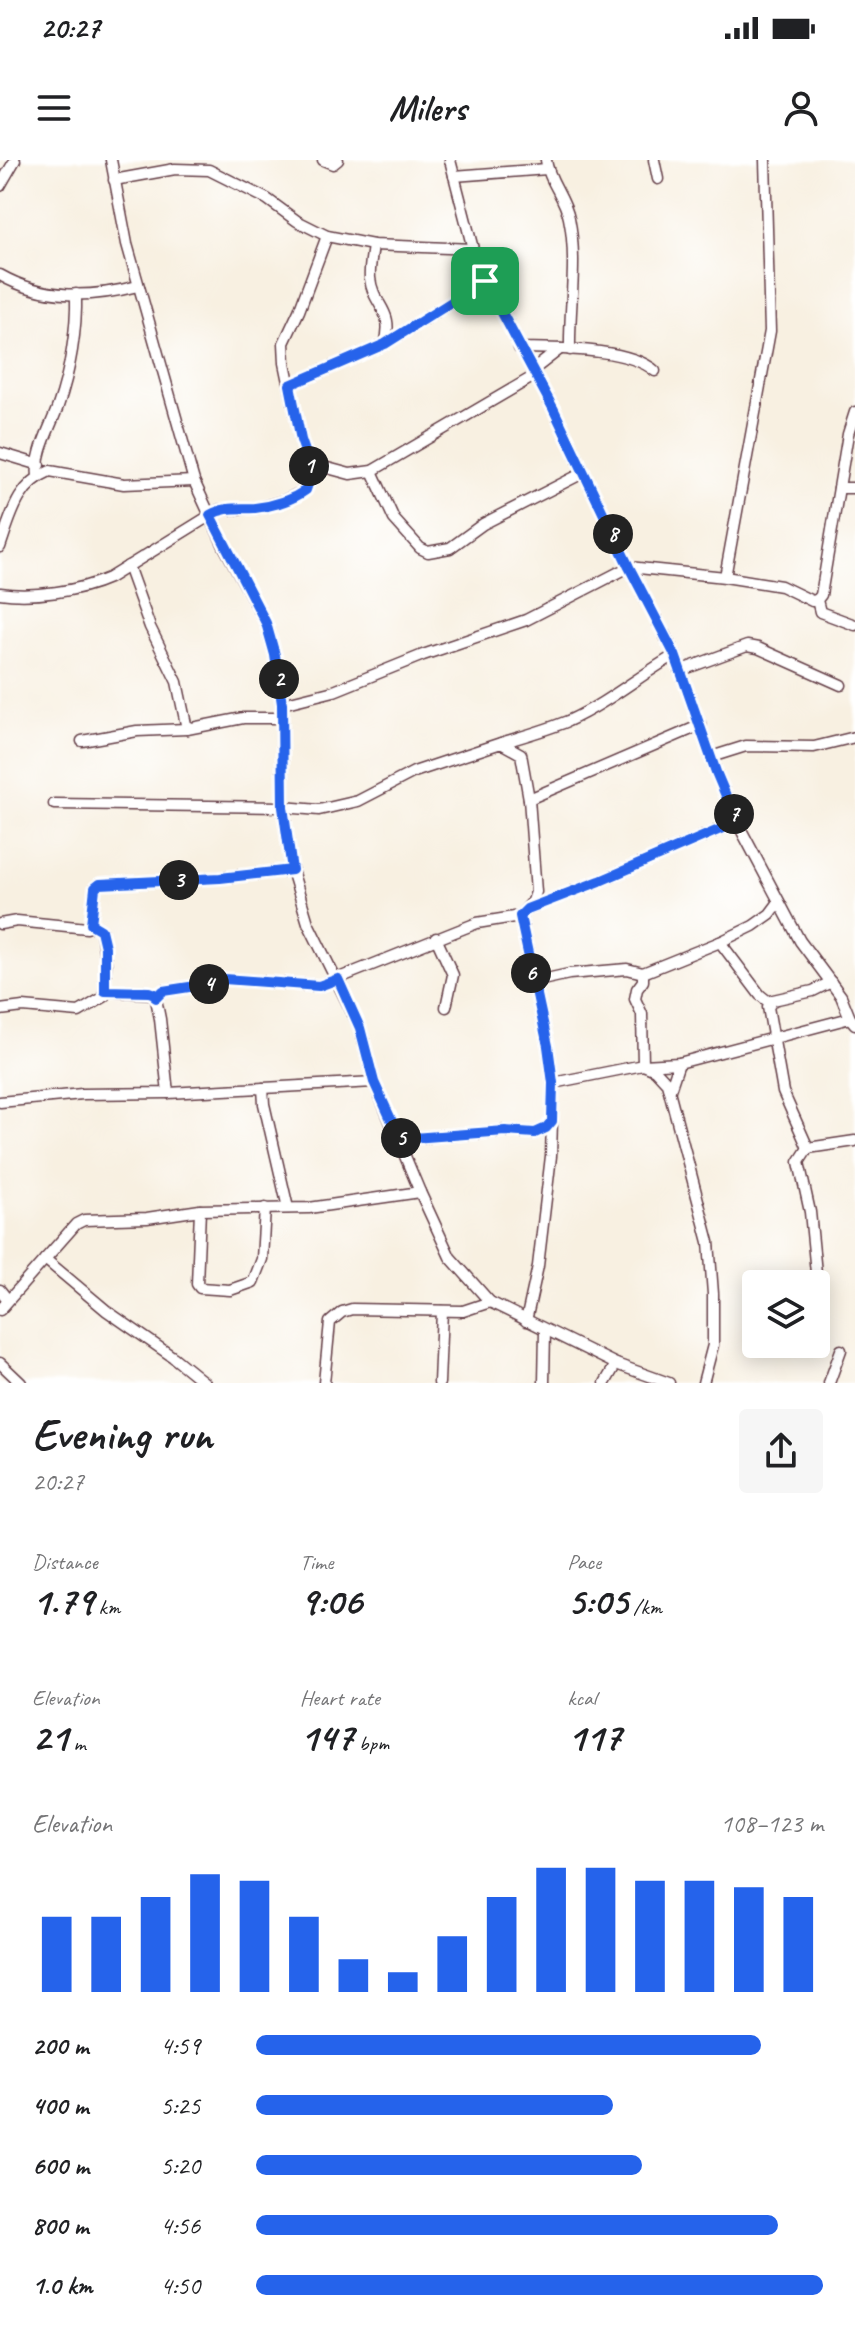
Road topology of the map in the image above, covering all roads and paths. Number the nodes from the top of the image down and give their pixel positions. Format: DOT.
graph roads {
  1 [pos="15,160"];
  2 [pos="111,160"];
  3 [pos="323,160"];
  4 [pos="338,160"];
  5 [pos="450,160"];
  6 [pos="654,160"];
  7 [pos="765,160"];
  8 [pos="547,165"];
  9 [pos="454,176"];
  10 [pos="658,179"];
  11 [pos="114,180"];
  12 [pos="0,186"];
  13 [pos="327,236"];
  14 [pos="373,245"];
  15 [pos="473,249"];
  16 [pos="0,275"];
  17 [pos="485,281"];
  18 [pos="138,286"];
  19 [pos="76,294"];
  20 [pos="385,344"];
  21 [pos="519,348"];
  22 [pos="565,350"];
  23 [pos="655,371"];
  24 [pos="534,373"];
  25 [pos="290,385"];
  26 [pos="855,412"];
  27 [pos="0,453"];
  28 [pos="36,463"];
  29 [pos="309,463"];
  30 [pos="56,470"];
  31 [pos="372,471"];
  32 [pos="583,473"];
  33 [pos="38,477"];
  34 [pos="194,481"];
  35 [pos="839,488"];
  36 [pos="855,488"];
  37 [pos="210,515"];
  38 [pos="0,547"];
  39 [pos="128,566"];
  40 [pos="629,567"];
  41 [pos="725,577"];
  42 [pos="0,593"];
  43 [pos="817,600"];
  44 [pos="855,625"];
  45 [pos="675,655"];
  46 [pos="682,670"];
  47 [pos="841,685"];
  48 [pos="282,704"];
  49 [pos="282,718"];
  50 [pos="701,725"];
  51 [pos="187,729"];
  52 [pos="855,737"];
  53 [pos="82,741"];
  54 [pos="501,743"];
  55 [pos="711,757"];
  56 [pos="529,799"];
  57 [pos="54,804"];
  58 [pos="283,807"];
  59 [pos="737,822"];
  60 [pos="292,870"];
  61 [pos="779,902"];
  62 [pos="523,912"];
  63 [pos="0,924"];
  64 [pos="91,924"];
  65 [pos="436,938"];
  66 [pos="720,942"];
  67 [pos="643,973"];
  68 [pos="338,979"];
  69 [pos="533,982"];
  70 [pos="831,982"];
  71 [pos="105,991"];
  72 [pos="156,998"];
  73 [pos="770,1003"];
  74 [pos="446,1007"];
  75 [pos="0,1010"];
  76 [pos="852,1021"];
  77 [pos="772,1038"];
  78 [pos="679,1063"];
  79 [pos="643,1065"];
  80 [pos="374,1082"];
  81 [pos="553,1083"];
  82 [pos="263,1088"];
  83 [pos="670,1090"];
  84 [pos="168,1093"];
  85 [pos="0,1102"];
  86 [pos="552,1121"];
  87 [pos="400,1139"];
  88 [pos="855,1141"];
  89 [pos="808,1148"];
  90 [pos="420,1192"];
  91 [pos="265,1208"];
  92 [pos="288,1208"];
  93 [pos="200,1210"];
  94 [pos="45,1259"];
  95 [pos="816,1270"];
  96 [pos="0,1290"];
  97 [pos="8,1300"];
  98 [pos="490,1302"];
  99 [pos="0,1310"];
  100 [pos="442,1311"];
  101 [pos="526,1321"];
  102 [pos="545,1330"];
  103 [pos="841,1350"];
  104 [pos="0,1363"];
  105 [pos="616,1364"];
  106 [pos="21,1383"];
  107 [pos="205,1383"];
  108 [pos="324,1383"];
  109 [pos="439,1383"];
  110 [pos="544,1383"];
  111 [pos="605,1383"];
  112 [pos="669,1383"];
  113 [pos="703,1383"];
  114 [pos="829,1383"];
  1 -- 12 [label="street"];
  2 -- 11 [label="street"];
  3 -- 4 [label="street"];
  5 -- 9 [label="street"];
  6 -- 10 [label="street"];
  7 -- 41 [label="street"];
  8 -- 9 [label="street"];
  8 -- 22 [label="street"];
  9 -- 15 [label="street"];
  11 -- 13 [label="street"];
  11 -- 18 [label="street"];
  13 -- 14 [label="street"];
  13 -- 25 [label="street"];
  14 -- 15 [label="street"];
  14 -- 20 [label="street"];
  15 -- 17 [label="street"];
  16 -- 19 [label="street"];
  17 -- 20 [label="street"];
  17 -- 21 [label="street"];
  18 -- 19 [label="street"];
  18 -- 34 [label="street"];
  19 -- 28 [label="street"];
  20 -- 25 [label="street"];
  21 -- 22 [label="street"];
  21 -- 24 [label="street"];
  22 -- 23 [label="street"];
  22 -- 24 [label="street"];
  24 -- 31 [label="street"];
  24 -- 32 [label="street"];
  25 -- 29 [label="street"];
  26 -- 35 [label="street"];
  27 -- 28 [label="street"];
  28 -- 30 [label="street"];
  28 -- 33 [label="street"];
  29 -- 31 [label="street"];
  29 -- 37 [label="street"];
  30 -- 33 [label="street"];
  30 -- 34 [label="street"];
  31 -- 32 [label="street"];
  32 -- 40 [label="street"];
  33 -- 38 [label="street"];
  34 -- 37 [label="street"];
  35 -- 36 [label="street"];
  35 -- 43 [label="street"];
  37 -- 39 [label="street"];
  37 -- 48 [label="street"];
  39 -- 42 [label="street"];
  39 -- 51 [label="street"];
  40 -- 41 [label="street"];
  40 -- 45 [label="street"];
  40 -- 48 [label="street"];
  41 -- 43 [label="street"];
  43 -- 44 [label="street"];
  45 -- 46 [label="street"];
  45 -- 54 [label="street"];
  46 -- 47 [label="street"];
  46 -- 50 [label="street"];
  48 -- 49 [label="street"];
  49 -- 51 [label="street"];
  49 -- 58 [label="street"];
  50 -- 55 [label="street"];
  50 -- 56 [label="street"];
  51 -- 53 [label="street"];
  52 -- 55 [label="street"];
  54 -- 56 [label="street"];
  54 -- 58 [label="street"];
  55 -- 59 [label="street"];
  56 -- 62 [label="street"];
  57 -- 58 [label="street"];
  58 -- 60 [label="street"];
  59 -- 61 [label="street"];
  59 -- 62 [label="street"];
  60 -- 64 [label="street"];
  60 -- 68 [label="street"];
  61 -- 66 [label="street"];
  61 -- 70 [label="street"];
  62 -- 65 [label="street"];
  62 -- 69 [label="street"];
  63 -- 64 [label="street"];
  64 -- 71 [label="street"];
  65 -- 68 [label="street"];
  65 -- 74 [label="street"];
  66 -- 67 [label="street"];
  66 -- 73 [label="street"];
  67 -- 69 [label="street"];
  67 -- 79 [label="street"];
  68 -- 72 [label="street"];
  68 -- 80 [label="street"];
  69 -- 81 [label="street"];
  70 -- 73 [label="street"];
  70 -- 76 [label="street"];
  71 -- 72 [label="street"];
  71 -- 75 [label="street"];
  72 -- 84 [label="street"];
  73 -- 77 [label="street"];
  76 -- 77 [label="street"];
  77 -- 78 [label="street"];
  77 -- 89 [label="street"];
  78 -- 79 [label="street"];
  78 -- 83 [label="street"];
  79 -- 81 [label="street"];
  79 -- 83 [label="street"];
  80 -- 82 [label="street"];
  80 -- 87 [label="street"];
  81 -- 86 [label="street"];
  82 -- 84 [label="street"];
  82 -- 92 [label="street"];
  83 -- 113 [label="street"];
  84 -- 85 [label="street"];
  86 -- 87 [label="street"];
  86 -- 101 [label="street"];
  87 -- 90 [label="street"];
  88 -- 89 [label="street"];
  89 -- 95 [label="street"];
  90 -- 92 [label="street"];
  90 -- 98 [label="street"];
  91 -- 92 [label="street"];
  91 -- 93 [label="street"];
  91 -- 93 [label="street"];
  93 -- 94 [label="street"];
  94 -- 97 [label="street"];
  94 -- 107 [label="street"];
  96 -- 97 [label="street"];
  97 -- 99 [label="street"];
  98 -- 100 [label="street"];
  98 -- 101 [label="street"];
  100 -- 108 [label="street"];
  100 -- 109 [label="street"];
  101 -- 102 [label="street"];
  102 -- 105 [label="street"];
  102 -- 110 [label="street"];
  103 -- 114 [label="street"];
  104 -- 106 [label="street"];
  105 -- 111 [label="street"];
  105 -- 112 [label="street"];
}
